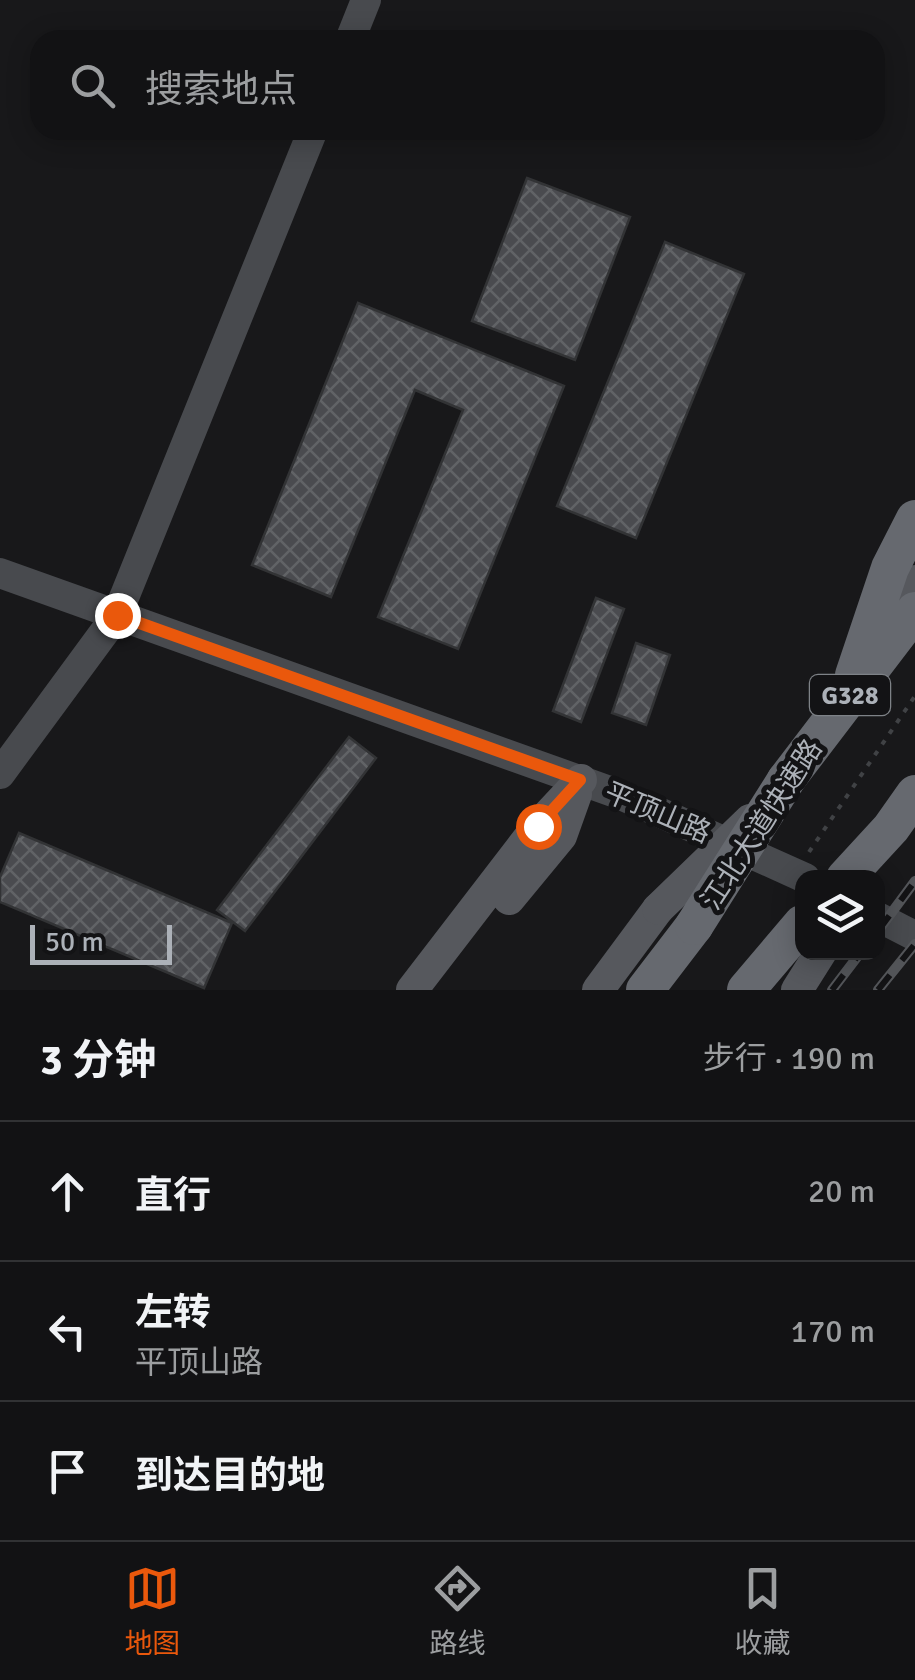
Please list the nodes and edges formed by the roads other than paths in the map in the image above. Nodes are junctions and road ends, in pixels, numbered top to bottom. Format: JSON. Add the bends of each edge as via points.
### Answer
{"nodes":[{"id":1,"x":366,"y":0,"type":"edge"},
{"id":2,"x":354,"y":30,"type":"edge"},
{"id":3,"x":310,"y":140,"type":"edge"},
{"id":4,"x":915,"y":519,"type":"edge"},
{"id":5,"x":0,"y":574,"type":"edge"},
{"id":6,"x":915,"y":581,"type":"edge"},
{"id":7,"x":915,"y":612,"type":"edge"},
{"id":8,"x":117,"y":615,"type":"junction"},
{"id":9,"x":846,"y":700,"type":"junction"},
{"id":10,"x":0,"y":774,"type":"edge"},
{"id":11,"x":580,"y":780,"type":"junction"},
{"id":12,"x":779,"y":790,"type":"junction"},
{"id":13,"x":915,"y":794,"type":"edge"},
{"id":14,"x":891,"y":828,"type":"junction"},
{"id":15,"x":852,"y":870,"type":"edge"},
{"id":16,"x":867,"y":870,"type":"edge"},
{"id":17,"x":795,"y":873,"type":"edge"},
{"id":18,"x":885,"y":921,"type":"edge"},
{"id":19,"x":795,"y":932,"type":"edge"},
{"id":20,"x":915,"y":936,"type":"edge"},
{"id":21,"x":757,"y":976,"type":"edge"},
{"id":22,"x":412,"y":990,"type":"edge"},
{"id":23,"x":440,"y":990,"type":"edge"},
{"id":24,"x":598,"y":990,"type":"edge"},
{"id":25,"x":644,"y":990,"type":"edge"}],
"edges":[{"from":1,"to":2,"type":"street"},
{"from":3,"to":8,"type":"street"},
{"from":4,"to":9,"type":"highway","via":[[890,568]]},
{"from":5,"to":8,"type":"street","name":"平顶山路"},
{"from":6,"to":9,"type":"main road"},
{"from":7,"to":9,"type":"highway","name":"江北大道快速路","number":"G328"},
{"from":8,"to":10,"type":"street"},
{"from":8,"to":11,"type":"street","name":"平顶山路"},
{"from":9,"to":12,"type":"highway","name":"江北大道快速路","number":"G328"},
{"from":11,"to":17,"type":"street","name":"平顶山路"},
{"from":11,"to":22,"type":"main road"},
{"from":11,"to":23,"type":"main road","via":[[561,836]]},
{"from":12,"to":24,"type":"main road","number":"G328","bridge":true,"via":[[658,909]]},
{"from":12,"to":25,"type":"highway","name":"江北大道快速路","number":"G328","bridge":true,"via":[[694,926]]},
{"from":13,"to":14,"type":"highway"},
{"from":14,"to":15,"type":"highway"},
{"from":14,"to":16,"type":"main road"},
{"from":18,"to":20,"type":"street"},
{"from":19,"to":21,"type":"highway"}]}
